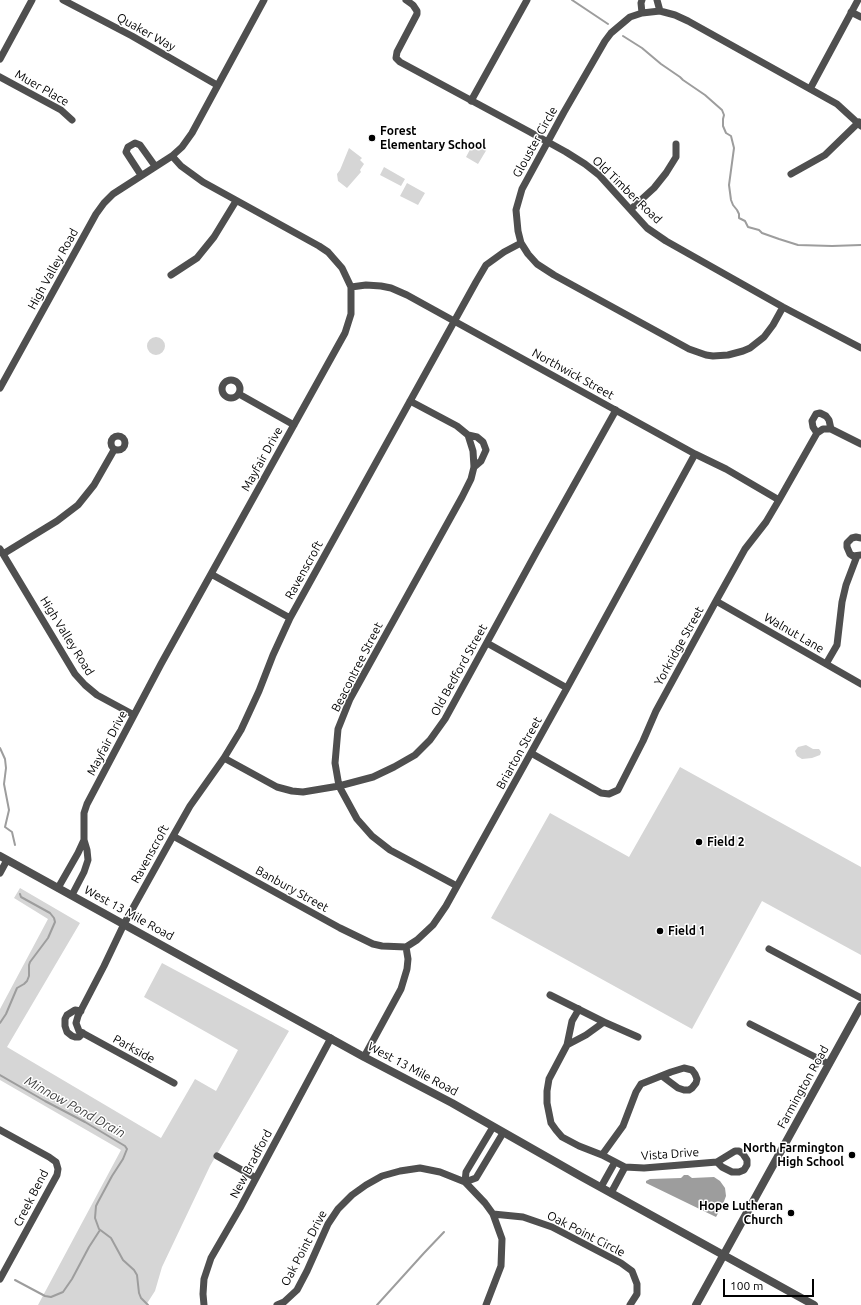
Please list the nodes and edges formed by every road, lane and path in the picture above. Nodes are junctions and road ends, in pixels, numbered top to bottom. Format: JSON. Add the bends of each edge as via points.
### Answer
{"nodes":[{"id":1,"x":32,"y":0,"type":"edge"},
{"id":2,"x":63,"y":0,"type":"edge"},
{"id":3,"x":264,"y":0,"type":"edge"},
{"id":4,"x":406,"y":0,"type":"edge"},
{"id":5,"x":527,"y":0,"type":"edge"},
{"id":6,"x":642,"y":0,"type":"edge"},
{"id":7,"x":657,"y":0,"type":"edge"},
{"id":8,"x":858,"y":0,"type":"edge"},
{"id":9,"x":660,"y":11,"type":"junction"},
{"id":10,"x":851,"y":12,"type":"junction"},
{"id":11,"x":642,"y":13,"type":"junction"},
{"id":12,"x":861,"y":17,"type":"edge"},
{"id":13,"x":0,"y":58,"type":"edge"},
{"id":14,"x":0,"y":76,"type":"edge"},
{"id":15,"x":217,"y":85,"type":"junction"},
{"id":16,"x":810,"y":89,"type":"junction"},
{"id":17,"x":471,"y":101,"type":"junction"},
{"id":18,"x":72,"y":120,"type":"dead end"},
{"id":19,"x":860,"y":124,"type":"edge"},
{"id":20,"x":548,"y":142,"type":"junction"},
{"id":21,"x":676,"y":144,"type":"dead end"},
{"id":22,"x":172,"y":156,"type":"junction"},
{"id":23,"x":155,"y":166,"type":"junction"},
{"id":24,"x":792,"y":174,"type":"dead end"},
{"id":25,"x":141,"y":175,"type":"junction"},
{"id":26,"x":236,"y":201,"type":"junction"},
{"id":27,"x":631,"y":209,"type":"junction"},
{"id":28,"x":521,"y":243,"type":"junction"},
{"id":29,"x":171,"y":275,"type":"dead end"},
{"id":30,"x":351,"y":287,"type":"junction"},
{"id":31,"x":783,"y":307,"type":"junction"},
{"id":32,"x":454,"y":322,"type":"junction"},
{"id":33,"x":861,"y":348,"type":"edge"},
{"id":34,"x":0,"y":388,"type":"edge"},
{"id":35,"x":238,"y":394,"type":"dead end"},
{"id":36,"x":410,"y":401,"type":"junction"},
{"id":37,"x":616,"y":410,"type":"junction"},
{"id":38,"x":294,"y":425,"type":"junction"},
{"id":39,"x":832,"y":428,"type":"junction"},
{"id":40,"x":817,"y":433,"type":"junction"},
{"id":41,"x":468,"y":435,"type":"junction"},
{"id":42,"x":861,"y":444,"type":"edge"},
{"id":43,"x":114,"y":450,"type":"dead end"},
{"id":44,"x":695,"y":454,"type":"junction"},
{"id":45,"x":474,"y":467,"type":"junction"},
{"id":46,"x":779,"y":500,"type":"junction"},
{"id":47,"x":861,"y":538,"type":"edge"},
{"id":48,"x":1,"y":551,"type":"edge"},
{"id":49,"x":859,"y":556,"type":"edge"},
{"id":50,"x":211,"y":574,"type":"junction"},
{"id":51,"x":716,"y":601,"type":"junction"},
{"id":52,"x":290,"y":618,"type":"junction"},
{"id":53,"x":487,"y":643,"type":"junction"},
{"id":54,"x":826,"y":664,"type":"junction"},
{"id":55,"x":861,"y":684,"type":"edge"},
{"id":56,"x":567,"y":688,"type":"junction"},
{"id":57,"x":134,"y":715,"type":"junction"},
{"id":58,"x":532,"y":753,"type":"junction"},
{"id":59,"x":224,"y":758,"type":"junction"},
{"id":60,"x":339,"y":786,"type":"junction"},
{"id":61,"x":173,"y":836,"type":"junction"},
{"id":62,"x":84,"y":840,"type":"junction"},
{"id":63,"x":4,"y":858,"type":"edge"},
{"id":64,"x":0,"y":873,"type":"edge"},
{"id":65,"x":457,"y":886,"type":"junction"},
{"id":66,"x":58,"y":888,"type":"junction"},
{"id":67,"x":72,"y":895,"type":"junction"},
{"id":68,"x":124,"y":924,"type":"junction"},
{"id":69,"x":406,"y":947,"type":"junction"},
{"id":70,"x":769,"y":949,"type":"dead end"},
{"id":71,"x":550,"y":995,"type":"dead end"},
{"id":72,"x":861,"y":998,"type":"edge"},
{"id":73,"x":861,"y":1006,"type":"edge"},
{"id":74,"x":579,"y":1010,"type":"junction"},
{"id":75,"x":81,"y":1011,"type":"junction"},
{"id":76,"x":604,"y":1022,"type":"junction"},
{"id":77,"x":750,"y":1024,"type":"dead end"},
{"id":78,"x":83,"y":1033,"type":"junction"},
{"id":79,"x":638,"y":1037,"type":"dead end"},
{"id":80,"x":331,"y":1038,"type":"junction"},
{"id":81,"x":567,"y":1045,"type":"junction"},
{"id":82,"x":364,"y":1057,"type":"junction"},
{"id":83,"x":829,"y":1064,"type":"junction"},
{"id":84,"x":662,"y":1076,"type":"dead end"},
{"id":85,"x":174,"y":1083,"type":"dead end"},
{"id":86,"x":493,"y":1127,"type":"junction"},
{"id":87,"x":0,"y":1130,"type":"edge"},
{"id":88,"x":503,"y":1133,"type":"junction"},
{"id":89,"x":602,"y":1155,"type":"junction"},
{"id":90,"x":217,"y":1156,"type":"dead end"},
{"id":91,"x":615,"y":1162,"type":"junction"},
{"id":92,"x":717,"y":1162,"type":"dead end"},
{"id":93,"x":625,"y":1167,"type":"junction"},
{"id":94,"x":256,"y":1178,"type":"junction"},
{"id":95,"x":465,"y":1182,"type":"junction"},
{"id":96,"x":601,"y":1187,"type":"junction"},
{"id":97,"x":611,"y":1193,"type":"junction"},
{"id":98,"x":493,"y":1214,"type":"junction"},
{"id":99,"x":723,"y":1255,"type":"junction"},
{"id":100,"x":0,"y":1279,"type":"edge"},
{"id":101,"x":204,"y":1305,"type":"edge"},
{"id":102,"x":277,"y":1305,"type":"edge"},
{"id":103,"x":486,"y":1305,"type":"edge"},
{"id":104,"x":630,"y":1305,"type":"edge"},
{"id":105,"x":696,"y":1305,"type":"edge"},
{"id":106,"x":814,"y":1305,"type":"edge"}],
"edges":[{"from":1,"to":13,"type":"street"},
{"from":2,"to":15,"type":"street","name":"Quaker Way"},
{"from":3,"to":15,"type":"street","name":"High Valley Road"},
{"from":4,"to":17,"type":"street","name":"Old Timber Road","via":[[413,5],[417,14],[396,58]]},
{"from":5,"to":17,"type":"street"},
{"from":6,"to":11,"type":"street"},
{"from":7,"to":9,"type":"street"},
{"from":8,"to":10,"type":"street"},
{"from":9,"to":11,"type":"street","name":"Glouster Circle"},
{"from":9,"to":16,"type":"street","name":"Glouster Circle","via":[[688,21]]},
{"from":10,"to":12,"type":"street"},
{"from":10,"to":16,"type":"street"},
{"from":11,"to":20,"type":"street","name":"Glouster Circle","via":[[630,17],[607,37]]},
{"from":14,"to":18,"type":"street","name":"Muer Place","via":[[61,110]]},
{"from":15,"to":22,"type":"street","name":"High Valley Road","via":[[186,141]]},
{"from":16,"to":19,"type":"street","name":"Glouster Circle","via":[[837,104]]},
{"from":17,"to":20,"type":"street","name":"Old Timber Road"},
{"from":19,"to":24,"type":"street","via":[[825,155]]},
{"from":20,"to":27,"type":"street","name":"Old Timber Road","via":[[594,172]]},
{"from":20,"to":28,"type":"street","name":"Glouster Circle","via":[[522,189],[516,210]]},
{"from":21,"to":27,"type":"street","via":[[676,157],[666,173]]},
{"from":22,"to":23,"type":"street","name":"High Valley Road"},
{"from":22,"to":26,"type":"street","name":"Mayfair Drive","via":[[203,182]]},
{"from":23,"to":25,"type":"street","name":"High Valley Road"},
{"from":23,"to":25,"type":"street","via":[[140,144],[135,143],[128,147],[126,152]]},
{"from":25,"to":34,"type":"street","name":"High Valley Road","via":[[113,194],[96,214]]},
{"from":26,"to":29,"type":"street","via":[[214,237],[197,258]]},
{"from":26,"to":30,"type":"street","name":"Mayfair Drive","via":[[328,252],[342,268]]},
{"from":27,"to":31,"type":"street","name":"Old Timber Road","via":[[647,228],[666,241]]},
{"from":28,"to":31,"type":"street","name":"Glouster Circle","via":[[538,264],[554,275],[689,349],[706,355],[728,355],[750,348],[768,332]]},
{"from":28,"to":32,"type":"street","name":"Ravenscroft","via":[[486,265]]},
{"from":30,"to":32,"type":"street","name":"Northwick Street","via":[[366,285],[391,288]]},
{"from":30,"to":38,"type":"street","name":"Mayfair Drive","via":[[352,310],[347,328]]},
{"from":31,"to":33,"type":"street","name":"Old Timber Road"},
{"from":32,"to":36,"type":"street","name":"Ravenscroft"},
{"from":32,"to":37,"type":"street","name":"Northwick Street"},
{"from":35,"to":38,"type":"street"},
{"from":36,"to":41,"type":"street","name":"Beacontree Street","via":[[457,426]]},
{"from":36,"to":52,"type":"street","name":"Ravenscroft"},
{"from":37,"to":44,"type":"street","name":"Northwick Street"},
{"from":37,"to":53,"type":"street","name":"Old Bedford Street"},
{"from":38,"to":50,"type":"street","name":"Mayfair Drive"},
{"from":39,"to":40,"type":"street"},
{"from":39,"to":40,"type":"street","via":[[826,416],[816,414],[812,421]]},
{"from":39,"to":42,"type":"street"},
{"from":40,"to":46,"type":"street","name":"Yorkridge Street"},
{"from":41,"to":45,"type":"street","name":"Beacontree Street"},
{"from":41,"to":45,"type":"street","name":"Beacontree Street","via":[[477,437],[483,442],[486,450],[481,461]]},
{"from":43,"to":48,"type":"street","via":[[94,485],[78,505],[57,520]]},
{"from":44,"to":46,"type":"street","name":"Northwick Street"},
{"from":44,"to":56,"type":"street","name":"Briarton Street"},
{"from":45,"to":60,"type":"street","name":"Beacontree Street","via":[[462,497],[350,699],[338,729],[336,763]]},
{"from":46,"to":51,"type":"street","name":"Yorkridge Street","via":[[745,549]]},
{"from":47,"to":49,"type":"street","via":[[852,538],[847,543],[848,551],[853,556]]},
{"from":48,"to":57,"type":"street","name":"High Valley Road","via":[[76,674],[97,695]]},
{"from":49,"to":54,"type":"street","via":[[846,585],[837,645]]},
{"from":50,"to":52,"type":"street"},
{"from":50,"to":57,"type":"street","name":"Mayfair Drive"},
{"from":51,"to":54,"type":"street","name":"Walnut Lane"},
{"from":51,"to":58,"type":"street","name":"Yorkridge Street","via":[[656,711],[618,790],[610,794],[601,793]]},
{"from":52,"to":59,"type":"street","name":"Ravenscroft","via":[[241,730]]},
{"from":53,"to":56,"type":"street"},
{"from":53,"to":60,"type":"street","name":"Old Bedford Street","via":[[445,719],[415,755],[372,777]]},
{"from":54,"to":55,"type":"street","name":"Walnut Lane"},
{"from":56,"to":58,"type":"street","name":"Briarton Street"},
{"from":57,"to":62,"type":"street","name":"Mayfair Drive","via":[[87,804]]},
{"from":58,"to":65,"type":"street","name":"Briarton Street"},
{"from":59,"to":60,"type":"street","name":"Old Bedford Street","via":[[284,789],[303,792]]},
{"from":59,"to":61,"type":"street","name":"Ravenscroft","via":[[190,806]]},
{"from":60,"to":65,"type":"street","name":"Beacontree Street","via":[[357,819],[372,836],[390,850]]},
{"from":61,"to":68,"type":"street","name":"Ravenscroft"},
{"from":61,"to":69,"type":"street","name":"Banbury Street","via":[[373,944]]},
{"from":62,"to":66,"type":"street","name":"Mayfair Drive"},
{"from":62,"to":67,"type":"street","name":"Mayfair Drive","via":[[88,860]]},
{"from":63,"to":64,"type":"street"},
{"from":63,"to":66,"type":"street","name":"West 13 Mile Road"},
{"from":65,"to":69,"type":"street","name":"Briarton Street","via":[[433,925]]},
{"from":66,"to":67,"type":"street","name":"West 13 Mile Road"},
{"from":67,"to":68,"type":"street","name":"West 13 Mile Road"},
{"from":68,"to":75,"type":"street"},
{"from":68,"to":80,"type":"street","name":"West 13 Mile Road"},
{"from":69,"to":82,"type":"street","via":[[407,969],[401,989]]},
{"from":70,"to":72,"type":"street"},
{"from":71,"to":74,"type":"street"},
{"from":73,"to":83,"type":"street","name":"Farmington Road"},
{"from":74,"to":76,"type":"street"},
{"from":74,"to":81,"type":"street","name":"Vista Drive","via":[[572,1021]]},
{"from":75,"to":78,"type":"street","via":[[76,1023]]},
{"from":75,"to":78,"type":"street","name":"Parkside","via":[[75,1010],[67,1015],[65,1026],[72,1036],[79,1037]]},
{"from":76,"to":79,"type":"street"},
{"from":76,"to":81,"type":"street"},
{"from":77,"to":83,"type":"street"},
{"from":78,"to":85,"type":"street","name":"Parkside"},
{"from":80,"to":82,"type":"street","name":"West 13 Mile Road"},
{"from":80,"to":94,"type":"street","name":"New Bradford"},
{"from":81,"to":89,"type":"street","name":"Vista Drive","via":[[549,1079],[547,1103],[552,1123],[562,1137]]},
{"from":82,"to":86,"type":"street","name":"West 13 Mile Road"},
{"from":83,"to":99,"type":"street","name":"Farmington Road"},
{"from":84,"to":89,"type":"street","via":[[641,1084],[623,1126]]},
{"from":86,"to":88,"type":"street","name":"West 13 Mile Road"},
{"from":86,"to":95,"type":"street","via":[[466,1172]]},
{"from":87,"to":100,"type":"street","name":"Creek Bend","via":[[49,1157],[56,1162],[58,1169],[57,1176]]},
{"from":88,"to":95,"type":"street","via":[[476,1178]]},
{"from":88,"to":96,"type":"street","name":"West 13 Mile Road"},
{"from":89,"to":91,"type":"street","name":"Vista Drive"},
{"from":90,"to":94,"type":"street"},
{"from":91,"to":93,"type":"street","name":"Vista Drive"},
{"from":91,"to":96,"type":"street"},
{"from":92,"to":93,"type":"street","name":"Vista Drive","via":[[644,1168]]},
{"from":93,"to":97,"type":"street","name":"Vista Drive"},
{"from":94,"to":101,"type":"street","name":"New Bradford","via":[[212,1258],[204,1279]]},
{"from":95,"to":98,"type":"street","name":"Oak Point Drive"},
{"from":95,"to":102,"type":"street","name":"Oak Point Drive","via":[[440,1172],[420,1168],[400,1170],[366,1184],[338,1209],[328,1224],[297,1290]]},
{"from":96,"to":97,"type":"street","name":"West 13 Mile Road"},
{"from":97,"to":99,"type":"street","name":"West 13 Mile Road"},
{"from":98,"to":103,"type":"street","name":"Oak Point Drive","via":[[502,1239],[501,1266]]},
{"from":98,"to":104,"type":"street","name":"Oak Point Circle","via":[[523,1217],[552,1226],[621,1263],[632,1271],[637,1284],[637,1294]]},
{"from":99,"to":105,"type":"street","name":"Farmington Road"},
{"from":99,"to":106,"type":"street","name":"West 13 Mile Road"}]}
